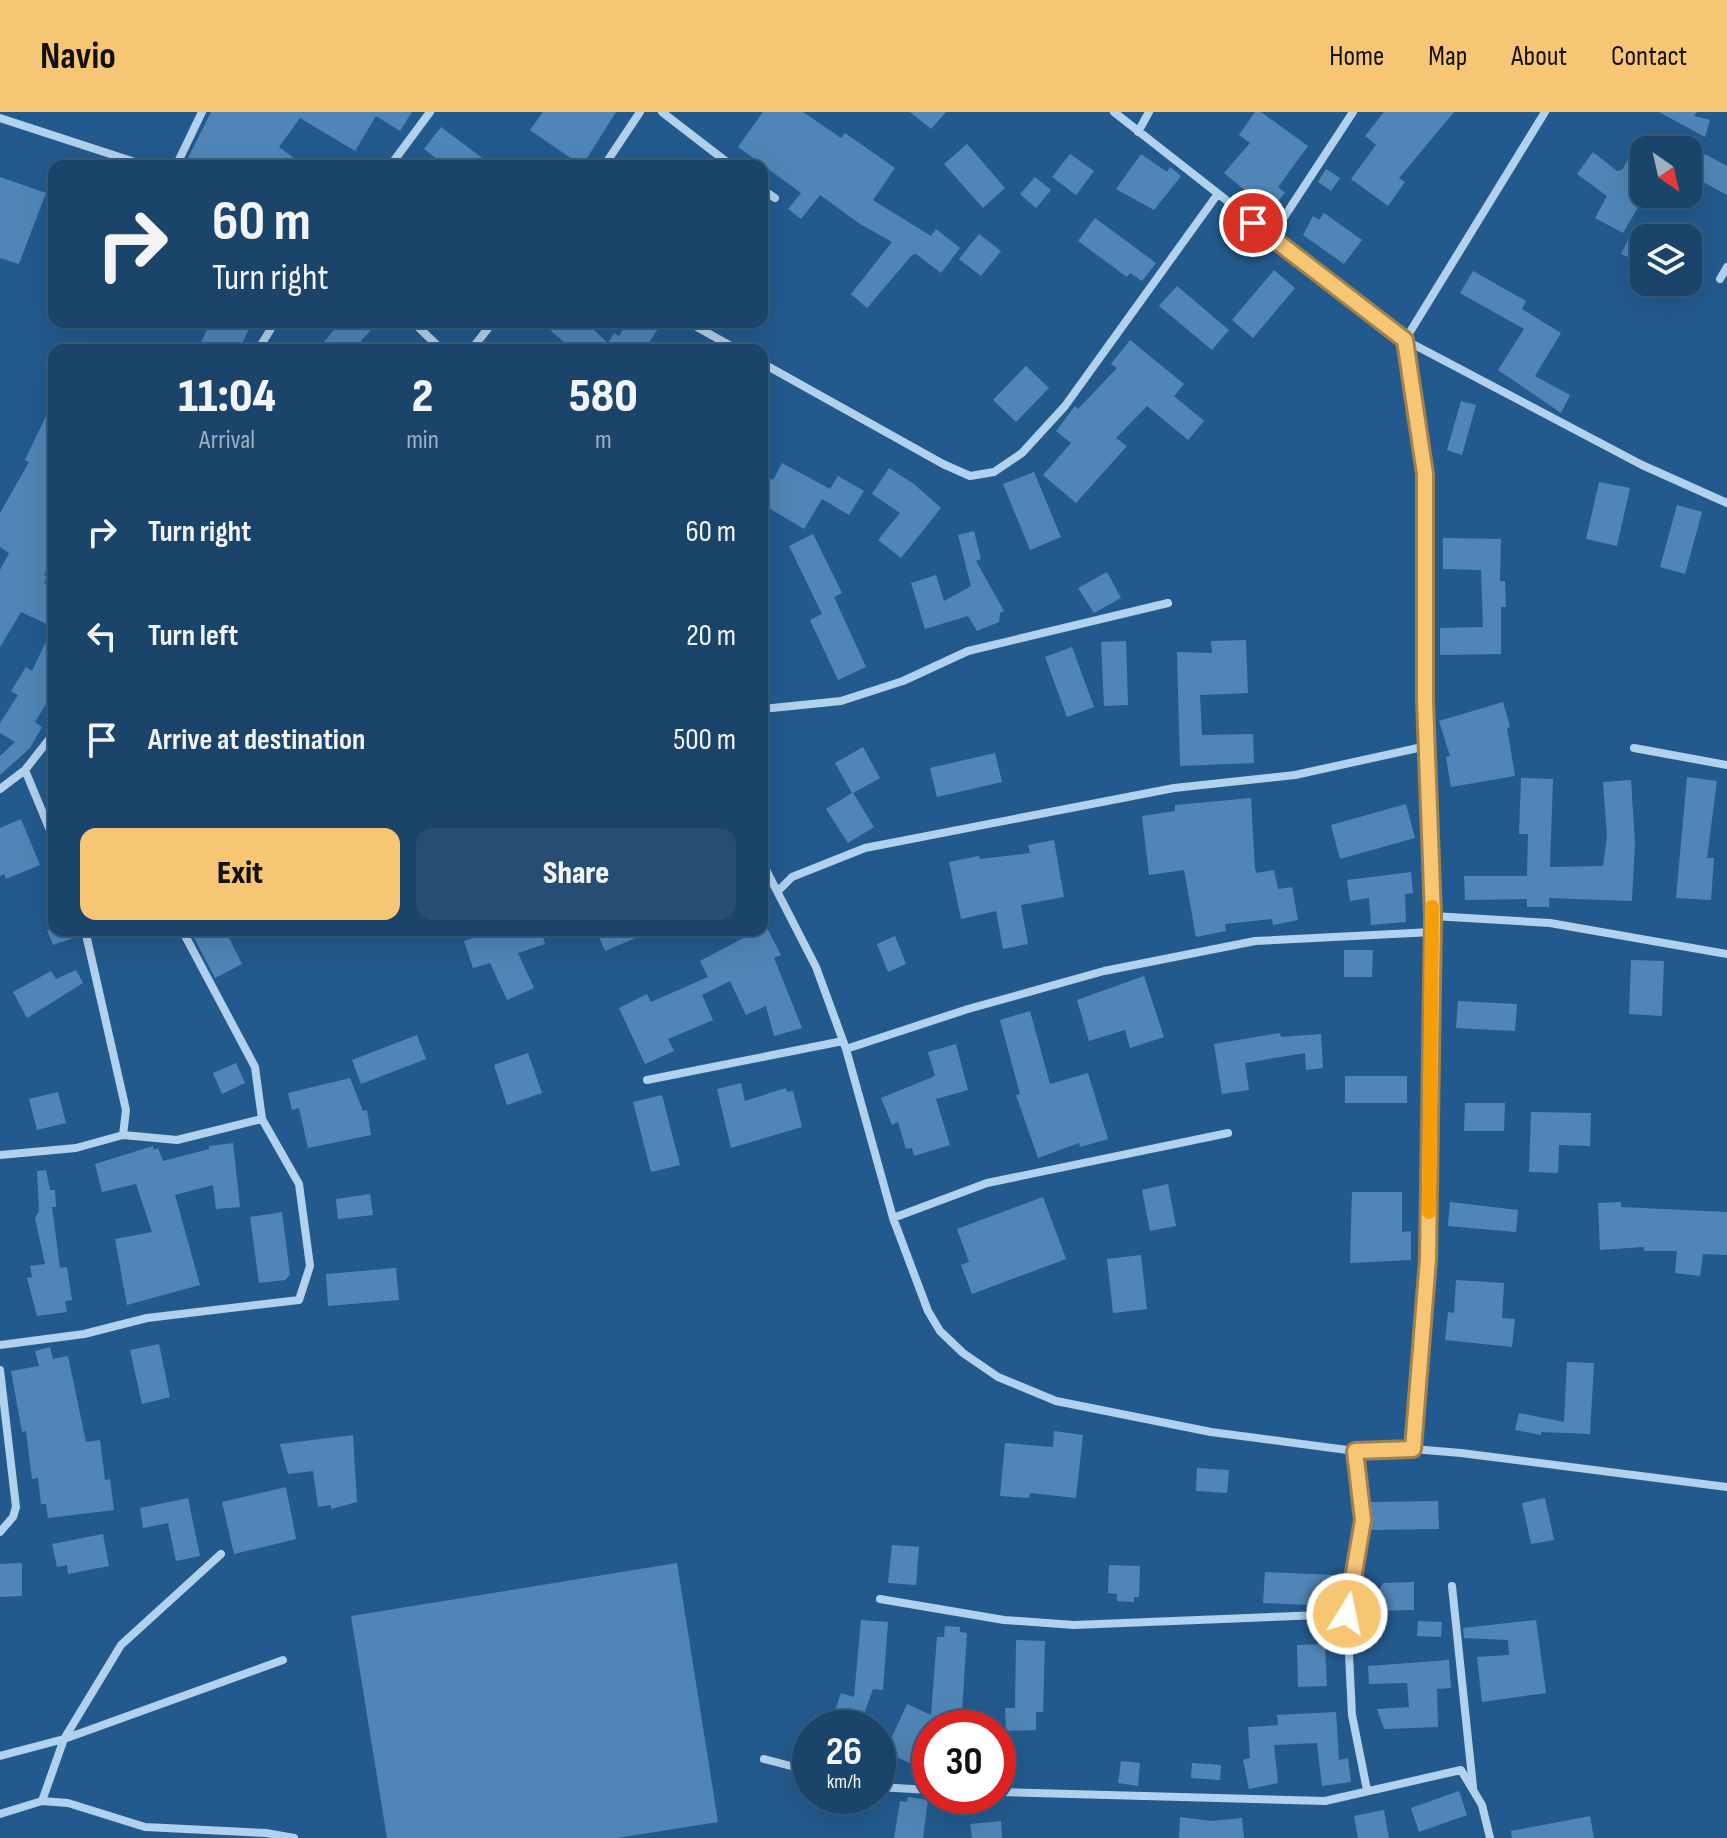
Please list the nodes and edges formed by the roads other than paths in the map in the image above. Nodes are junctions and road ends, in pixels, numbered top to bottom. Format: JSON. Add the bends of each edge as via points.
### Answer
{"nodes":[{"id":1,"x":202,"y":112,"type":"edge"},
{"id":2,"x":430,"y":112,"type":"edge"},
{"id":3,"x":640,"y":112,"type":"edge"},
{"id":4,"x":662,"y":112,"type":"edge"},
{"id":5,"x":1114,"y":112,"type":"edge"},
{"id":6,"x":1149,"y":112,"type":"edge"},
{"id":7,"x":1353,"y":112,"type":"edge"},
{"id":8,"x":1545,"y":112,"type":"edge"},
{"id":9,"x":1,"y":116,"type":"edge"},
{"id":10,"x":1138,"y":132,"type":"junction"},
{"id":11,"x":129,"y":160,"type":"edge"},
{"id":12,"x":179,"y":160,"type":"edge"},
{"id":13,"x":394,"y":160,"type":"edge"},
{"id":14,"x":608,"y":160,"type":"edge"},
{"id":15,"x":724,"y":160,"type":"edge"},
{"id":16,"x":768,"y":193,"type":"edge"},
{"id":17,"x":1217,"y":195,"type":"junction"},
{"id":18,"x":775,"y":198,"type":"dead end"},
{"id":19,"x":1271,"y":237,"type":"junction"},
{"id":20,"x":1727,"y":267,"type":"edge"},
{"id":21,"x":1720,"y":279,"type":"dead end"},
{"id":22,"x":419,"y":328,"type":"edge"},
{"id":23,"x":488,"y":328,"type":"edge"},
{"id":24,"x":699,"y":328,"type":"edge"},
{"id":25,"x":1405,"y":340,"type":"junction"},
{"id":26,"x":436,"y":344,"type":"edge"},
{"id":27,"x":476,"y":344,"type":"edge"},
{"id":28,"x":727,"y":344,"type":"edge"},
{"id":29,"x":768,"y":366,"type":"edge"},
{"id":30,"x":1727,"y":503,"type":"edge"},
{"id":31,"x":1168,"y":603,"type":"dead end"},
{"id":32,"x":768,"y":708,"type":"edge"},
{"id":33,"x":48,"y":741,"type":"edge"},
{"id":34,"x":1427,"y":746,"type":"junction"},
{"id":35,"x":1634,"y":748,"type":"dead end"},
{"id":36,"x":1727,"y":765,"type":"edge"},
{"id":37,"x":25,"y":770,"type":"junction"},
{"id":38,"x":0,"y":789,"type":"edge"},
{"id":39,"x":48,"y":826,"type":"edge"},
{"id":40,"x":768,"y":872,"type":"edge"},
{"id":41,"x":779,"y":890,"type":"junction"},
{"id":42,"x":1433,"y":916,"type":"junction"},
{"id":43,"x":1432,"y":932,"type":"junction"},
{"id":44,"x":86,"y":936,"type":"edge"},
{"id":45,"x":185,"y":936,"type":"edge"},
{"id":46,"x":1727,"y":954,"type":"edge"},
{"id":47,"x":845,"y":1045,"type":"junction"},
{"id":48,"x":647,"y":1080,"type":"dead end"},
{"id":49,"x":262,"y":1119,"type":"junction"},
{"id":50,"x":1228,"y":1133,"type":"dead end"},
{"id":51,"x":123,"y":1135,"type":"junction"},
{"id":52,"x":0,"y":1155,"type":"edge"},
{"id":53,"x":893,"y":1218,"type":"junction"},
{"id":54,"x":0,"y":1345,"type":"edge"},
{"id":55,"x":0,"y":1370,"type":"edge"},
{"id":56,"x":1413,"y":1449,"type":"junction"},
{"id":57,"x":1355,"y":1451,"type":"junction"},
{"id":58,"x":1727,"y":1487,"type":"edge"},
{"id":59,"x":0,"y":1532,"type":"edge"},
{"id":60,"x":221,"y":1554,"type":"dead end"},
{"id":61,"x":1452,"y":1586,"type":"dead end"},
{"id":62,"x":880,"y":1599,"type":"dead end"},
{"id":63,"x":1347,"y":1614,"type":"junction"},
{"id":64,"x":283,"y":1660,"type":"dead end"},
{"id":65,"x":64,"y":1739,"type":"junction"},
{"id":66,"x":0,"y":1756,"type":"edge"},
{"id":67,"x":764,"y":1759,"type":"dead end"},
{"id":68,"x":792,"y":1766,"type":"edge"},
{"id":69,"x":1367,"y":1790,"type":"junction"},
{"id":70,"x":1474,"y":1792,"type":"junction"},
{"id":71,"x":1016,"y":1793,"type":"edge"},
{"id":72,"x":42,"y":1801,"type":"junction"},
{"id":73,"x":0,"y":1814,"type":"edge"},
{"id":74,"x":294,"y":1838,"type":"edge"},
{"id":75,"x":1490,"y":1838,"type":"edge"}],
"edges":[{"from":1,"to":12,"type":"street"},
{"from":2,"to":13,"type":"street"},
{"from":3,"to":14,"type":"street"},
{"from":4,"to":15,"type":"street"},
{"from":5,"to":10,"type":"street"},
{"from":6,"to":10,"type":"street"},
{"from":7,"to":19,"type":"street"},
{"from":8,"to":25,"type":"street"},
{"from":9,"to":11,"type":"street"},
{"from":10,"to":17,"type":"street"},
{"from":16,"to":18,"type":"street"},
{"from":17,"to":19,"type":"street"},
{"from":17,"to":29,"type":"street","via":[[1065,406],[1022,453],[994,472],[970,476],[943,464]]},
{"from":19,"to":25,"type":"street"},
{"from":20,"to":21,"type":"street"},
{"from":22,"to":26,"type":"street"},
{"from":23,"to":27,"type":"street"},
{"from":24,"to":28,"type":"street"},
{"from":25,"to":30,"type":"street","via":[[1642,465]]},
{"from":25,"to":34,"type":"street","via":[[1425,474]]},
{"from":31,"to":32,"type":"street","via":[[968,651],[903,681],[841,701]]},
{"from":33,"to":37,"type":"street"},
{"from":34,"to":41,"type":"street","via":[[1295,775],[1174,788],[865,848],[792,877]]},
{"from":34,"to":42,"type":"street"},
{"from":35,"to":36,"type":"street"},
{"from":37,"to":38,"type":"street"},
{"from":37,"to":39,"type":"street"},
{"from":40,"to":41,"type":"street"},
{"from":41,"to":47,"type":"street"},
{"from":42,"to":43,"type":"street"},
{"from":42,"to":46,"type":"street","via":[[1550,923]]},
{"from":43,"to":47,"type":"street","via":[[1255,941],[1104,971]]},
{"from":43,"to":56,"type":"street","via":[[1428,1259]]},
{"from":44,"to":51,"type":"street","via":[[126,1110]]},
{"from":45,"to":49,"type":"street","via":[[255,1067]]},
{"from":47,"to":48,"type":"street"},
{"from":47,"to":53,"type":"street"},
{"from":49,"to":51,"type":"street","via":[[177,1140]]},
{"from":49,"to":54,"type":"street","via":[[299,1184],[310,1266],[299,1300],[147,1318],[84,1334]]},
{"from":50,"to":53,"type":"street","via":[[987,1183]]},
{"from":51,"to":52,"type":"street","via":[[76,1148]]},
{"from":53,"to":57,"type":"street","via":[[940,1331],[963,1353],[1009,1382],[1056,1401],[1211,1432]]},
{"from":55,"to":59,"type":"street","via":[[16,1507]]},
{"from":56,"to":57,"type":"street"},
{"from":56,"to":58,"type":"street"},
{"from":57,"to":63,"type":"street","via":[[1363,1520]]},
{"from":60,"to":65,"type":"street","via":[[121,1645]]},
{"from":61,"to":70,"type":"street"},
{"from":62,"to":63,"type":"street","via":[[1004,1620],[1074,1625]]},
{"from":63,"to":69,"type":"street","via":[[1352,1715]]},
{"from":64,"to":65,"type":"street"},
{"from":65,"to":66,"type":"street"},
{"from":65,"to":72,"type":"street"},
{"from":67,"to":68,"type":"street"},
{"from":69,"to":70,"type":"street","via":[[1461,1770]]},
{"from":69,"to":71,"type":"street","via":[[1325,1801],[1273,1802]]},
{"from":70,"to":75,"type":"street"},
{"from":72,"to":73,"type":"street"},
{"from":72,"to":74,"type":"street","via":[[68,1803],[165,1830]]}]}
